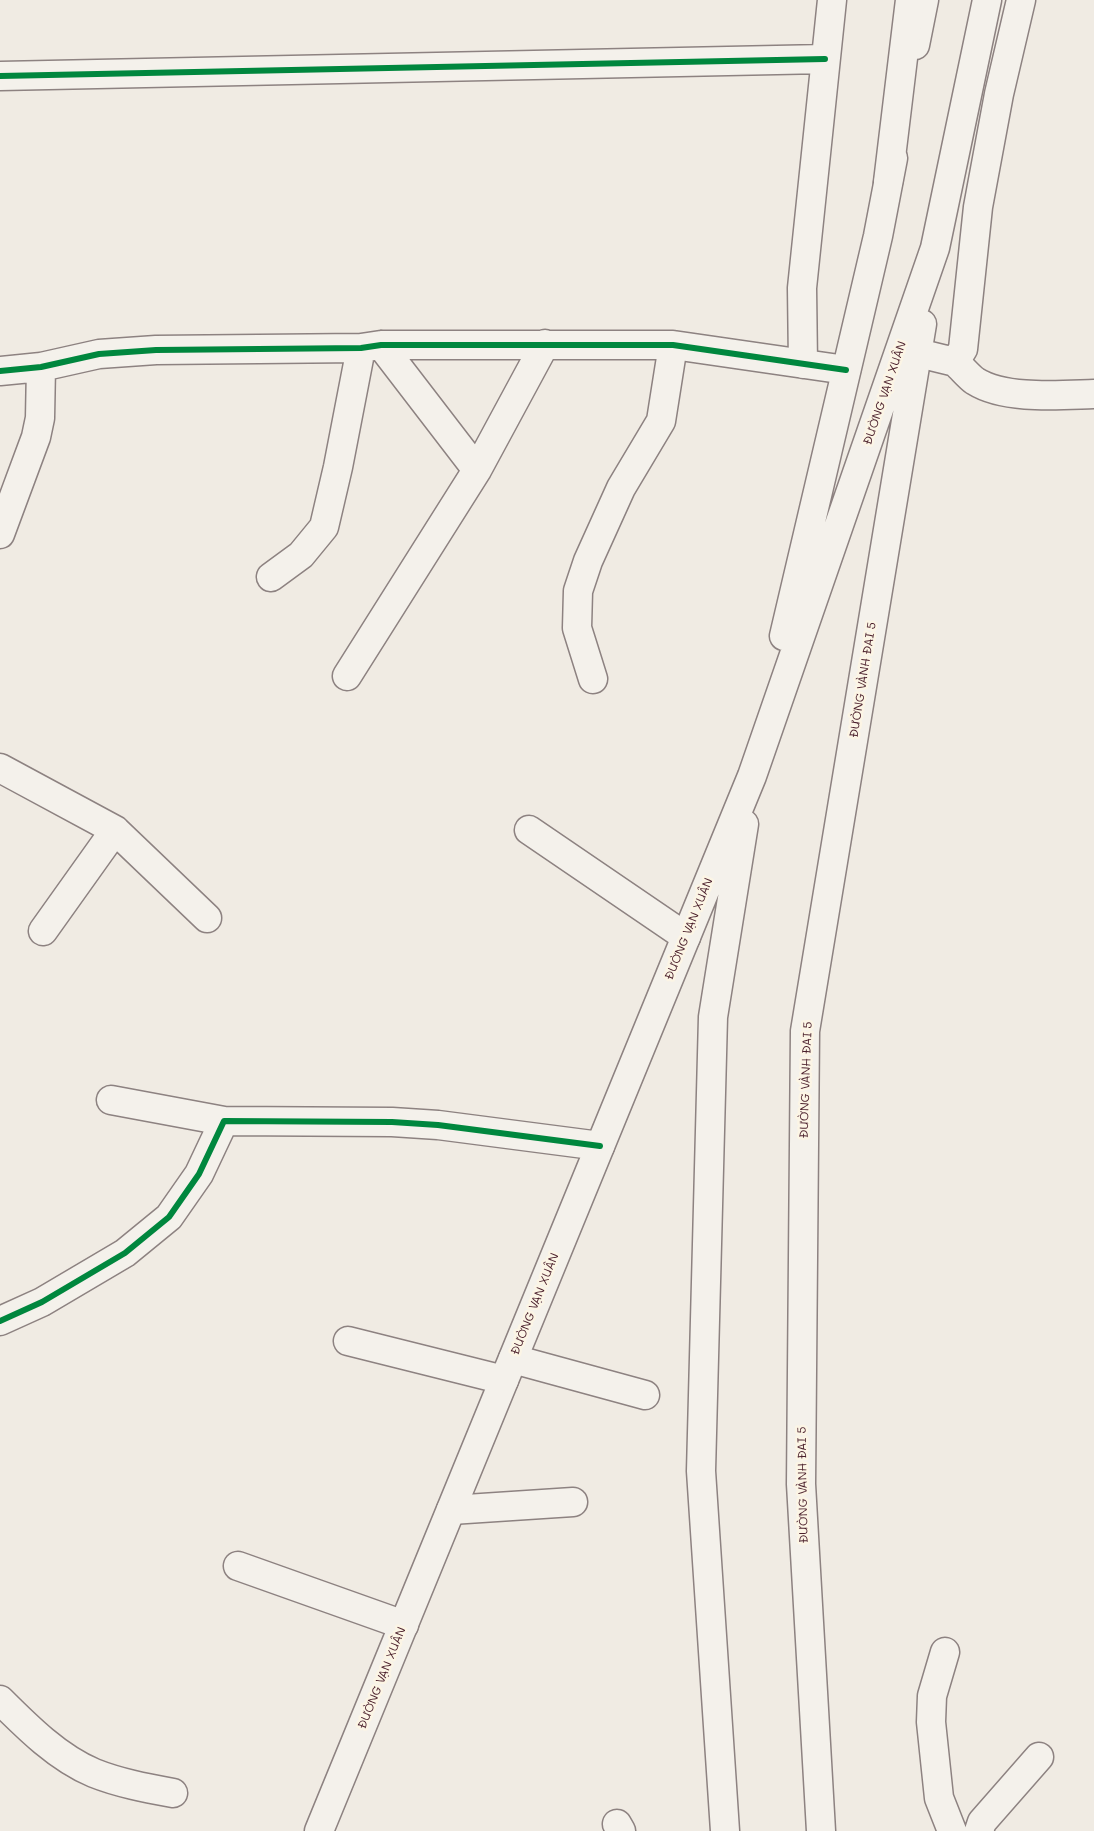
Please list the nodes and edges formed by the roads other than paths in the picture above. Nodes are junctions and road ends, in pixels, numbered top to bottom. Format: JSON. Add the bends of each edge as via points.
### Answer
{"nodes":[{"id":1,"x":832,"y":0,"type":"edge"},
{"id":2,"x":910,"y":0,"type":"edge"},
{"id":3,"x":924,"y":0,"type":"edge"},
{"id":4,"x":987,"y":0,"type":"edge"},
{"id":5,"x":1021,"y":0,"type":"edge"},
{"id":6,"x":825,"y":59,"type":"junction"},
{"id":7,"x":0,"y":76,"type":"edge"},
{"id":8,"x":888,"y":182,"type":"junction"},
{"id":9,"x":935,"y":248,"type":"junction"},
{"id":10,"x":545,"y":344,"type":"junction"},
{"id":11,"x":673,"y":345,"type":"junction"},
{"id":12,"x":371,"y":346,"type":"junction"},
{"id":13,"x":918,"y":353,"type":"junction"},
{"id":14,"x":955,"y":362,"type":"junction"},
{"id":15,"x":803,"y":364,"type":"junction"},
{"id":16,"x":41,"y":367,"type":"junction"},
{"id":17,"x":846,"y":370,"type":"junction"},
{"id":18,"x":0,"y":371,"type":"edge"},
{"id":19,"x":1094,"y":394,"type":"edge"},
{"id":20,"x":477,"y":470,"type":"junction"},
{"id":21,"x":0,"y":534,"type":"edge"},
{"id":22,"x":271,"y":576,"type":"dead end"},
{"id":23,"x":347,"y":676,"type":"dead end"},
{"id":24,"x":593,"y":679,"type":"dead end"},
{"id":25,"x":0,"y":768,"type":"edge"},
{"id":26,"x":752,"y":776,"type":"junction"},
{"id":27,"x":115,"y":830,"type":"junction"},
{"id":28,"x":529,"y":830,"type":"dead end"},
{"id":29,"x":207,"y":918,"type":"dead end"},
{"id":30,"x":43,"y":931,"type":"dead end"},
{"id":31,"x":686,"y":937,"type":"junction"},
{"id":32,"x":111,"y":1100,"type":"dead end"},
{"id":33,"x":224,"y":1121,"type":"junction"},
{"id":34,"x":600,"y":1146,"type":"junction"},
{"id":35,"x":0,"y":1321,"type":"edge"},
{"id":36,"x":348,"y":1341,"type":"dead end"},
{"id":37,"x":508,"y":1370,"type":"junction"},
{"id":38,"x":645,"y":1395,"type":"dead end"},
{"id":39,"x":573,"y":1502,"type":"dead end"},
{"id":40,"x":451,"y":1510,"type":"junction"},
{"id":41,"x":238,"y":1566,"type":"dead end"},
{"id":42,"x":404,"y":1625,"type":"junction"},
{"id":43,"x":945,"y":1652,"type":"dead end"},
{"id":44,"x":0,"y":1700,"type":"edge"},
{"id":45,"x":1039,"y":1757,"type":"dead end"},
{"id":46,"x":173,"y":1793,"type":"dead end"},
{"id":47,"x":319,"y":1831,"type":"edge"},
{"id":48,"x":725,"y":1831,"type":"edge"},
{"id":49,"x":821,"y":1831,"type":"edge"},
{"id":50,"x":952,"y":1831,"type":"edge"},
{"id":51,"x":979,"y":1831,"type":"edge"}],
"edges":[{"from":1,"to":6,"type":"main road"},
{"from":2,"to":8,"type":"main road"},
{"from":3,"to":8,"type":"main road","name":"ĐƯỜNG VẠN XUÂN"},
{"from":4,"to":9,"type":"main road","name":"ĐƯỜNG VẠN XUÂN"},
{"from":5,"to":14,"type":"main road","via":[[978,207],[963,349]]},
{"from":6,"to":7,"type":"main road"},
{"from":6,"to":15,"type":"main road","via":[[802,288]]},
{"from":8,"to":17,"type":"main road","name":"ĐƯỜNG VẠN XUÂN"},
{"from":9,"to":13,"type":"main road","name":"ĐƯỜNG VÀNH ĐAI 5"},
{"from":9,"to":26,"type":"main road","name":"ĐƯỜNG VẠN XUÂN"},
{"from":10,"to":11,"type":"main road"},
{"from":10,"to":12,"type":"main road"},
{"from":10,"to":20,"type":"main road"},
{"from":11,"to":15,"type":"main road"},
{"from":11,"to":24,"type":"main road","via":[[662,421],[621,488],[578,591],[576,628]]},
{"from":12,"to":16,"type":"main road","via":[[156,350],[99,354]]},
{"from":12,"to":20,"type":"main road"},
{"from":12,"to":22,"type":"main road","via":[[324,527],[302,555]]},
{"from":13,"to":14,"type":"main road"},
{"from":13,"to":49,"type":"main road","name":"ĐƯỜNG VÀNH ĐAI 5","via":[[805,1031],[801,1484]]},
{"from":14,"to":19,"type":"main road","via":[[976,381],[1002,391],[1041,395]]},
{"from":15,"to":17,"type":"main road"},
{"from":16,"to":18,"type":"main road"},
{"from":16,"to":21,"type":"main road","via":[[40,418],[36,437]]},
{"from":17,"to":26,"type":"main road","name":"ĐƯỜNG VẠN XUÂN"},
{"from":20,"to":23,"type":"main road"},
{"from":25,"to":27,"type":"main road"},
{"from":26,"to":31,"type":"main road","name":"ĐƯỜNG VẠN XUÂN"},
{"from":26,"to":48,"type":"main road","via":[[713,1017],[702,1431],[701,1471]]},
{"from":27,"to":29,"type":"main road"},
{"from":27,"to":30,"type":"main road"},
{"from":28,"to":31,"type":"main road"},
{"from":31,"to":34,"type":"main road","name":"ĐƯỜNG VẠN XUÂN"},
{"from":32,"to":33,"type":"main road"},
{"from":33,"to":34,"type":"main road","via":[[438,1125]]},
{"from":33,"to":35,"type":"main road","via":[[199,1174],[169,1217],[124,1253],[42,1302]]},
{"from":34,"to":37,"type":"main road","name":"ĐƯỜNG VẠN XUÂN"},
{"from":36,"to":37,"type":"main road"},
{"from":37,"to":38,"type":"main road"},
{"from":37,"to":40,"type":"main road","name":"ĐƯỜNG VẠN XUÂN"},
{"from":39,"to":40,"type":"main road"},
{"from":40,"to":42,"type":"main road","name":"ĐƯỜNG VẠN XUÂN"},
{"from":41,"to":42,"type":"main road"},
{"from":42,"to":47,"type":"main road","name":"ĐƯỜNG VẠN XUÂN"},
{"from":43,"to":50,"type":"main road","via":[[932,1696],[931,1722],[939,1798]]},
{"from":44,"to":46,"type":"main road","via":[[28,1728],[93,1773]]},
{"from":45,"to":51,"type":"main road","via":[[982,1822]]}]}
